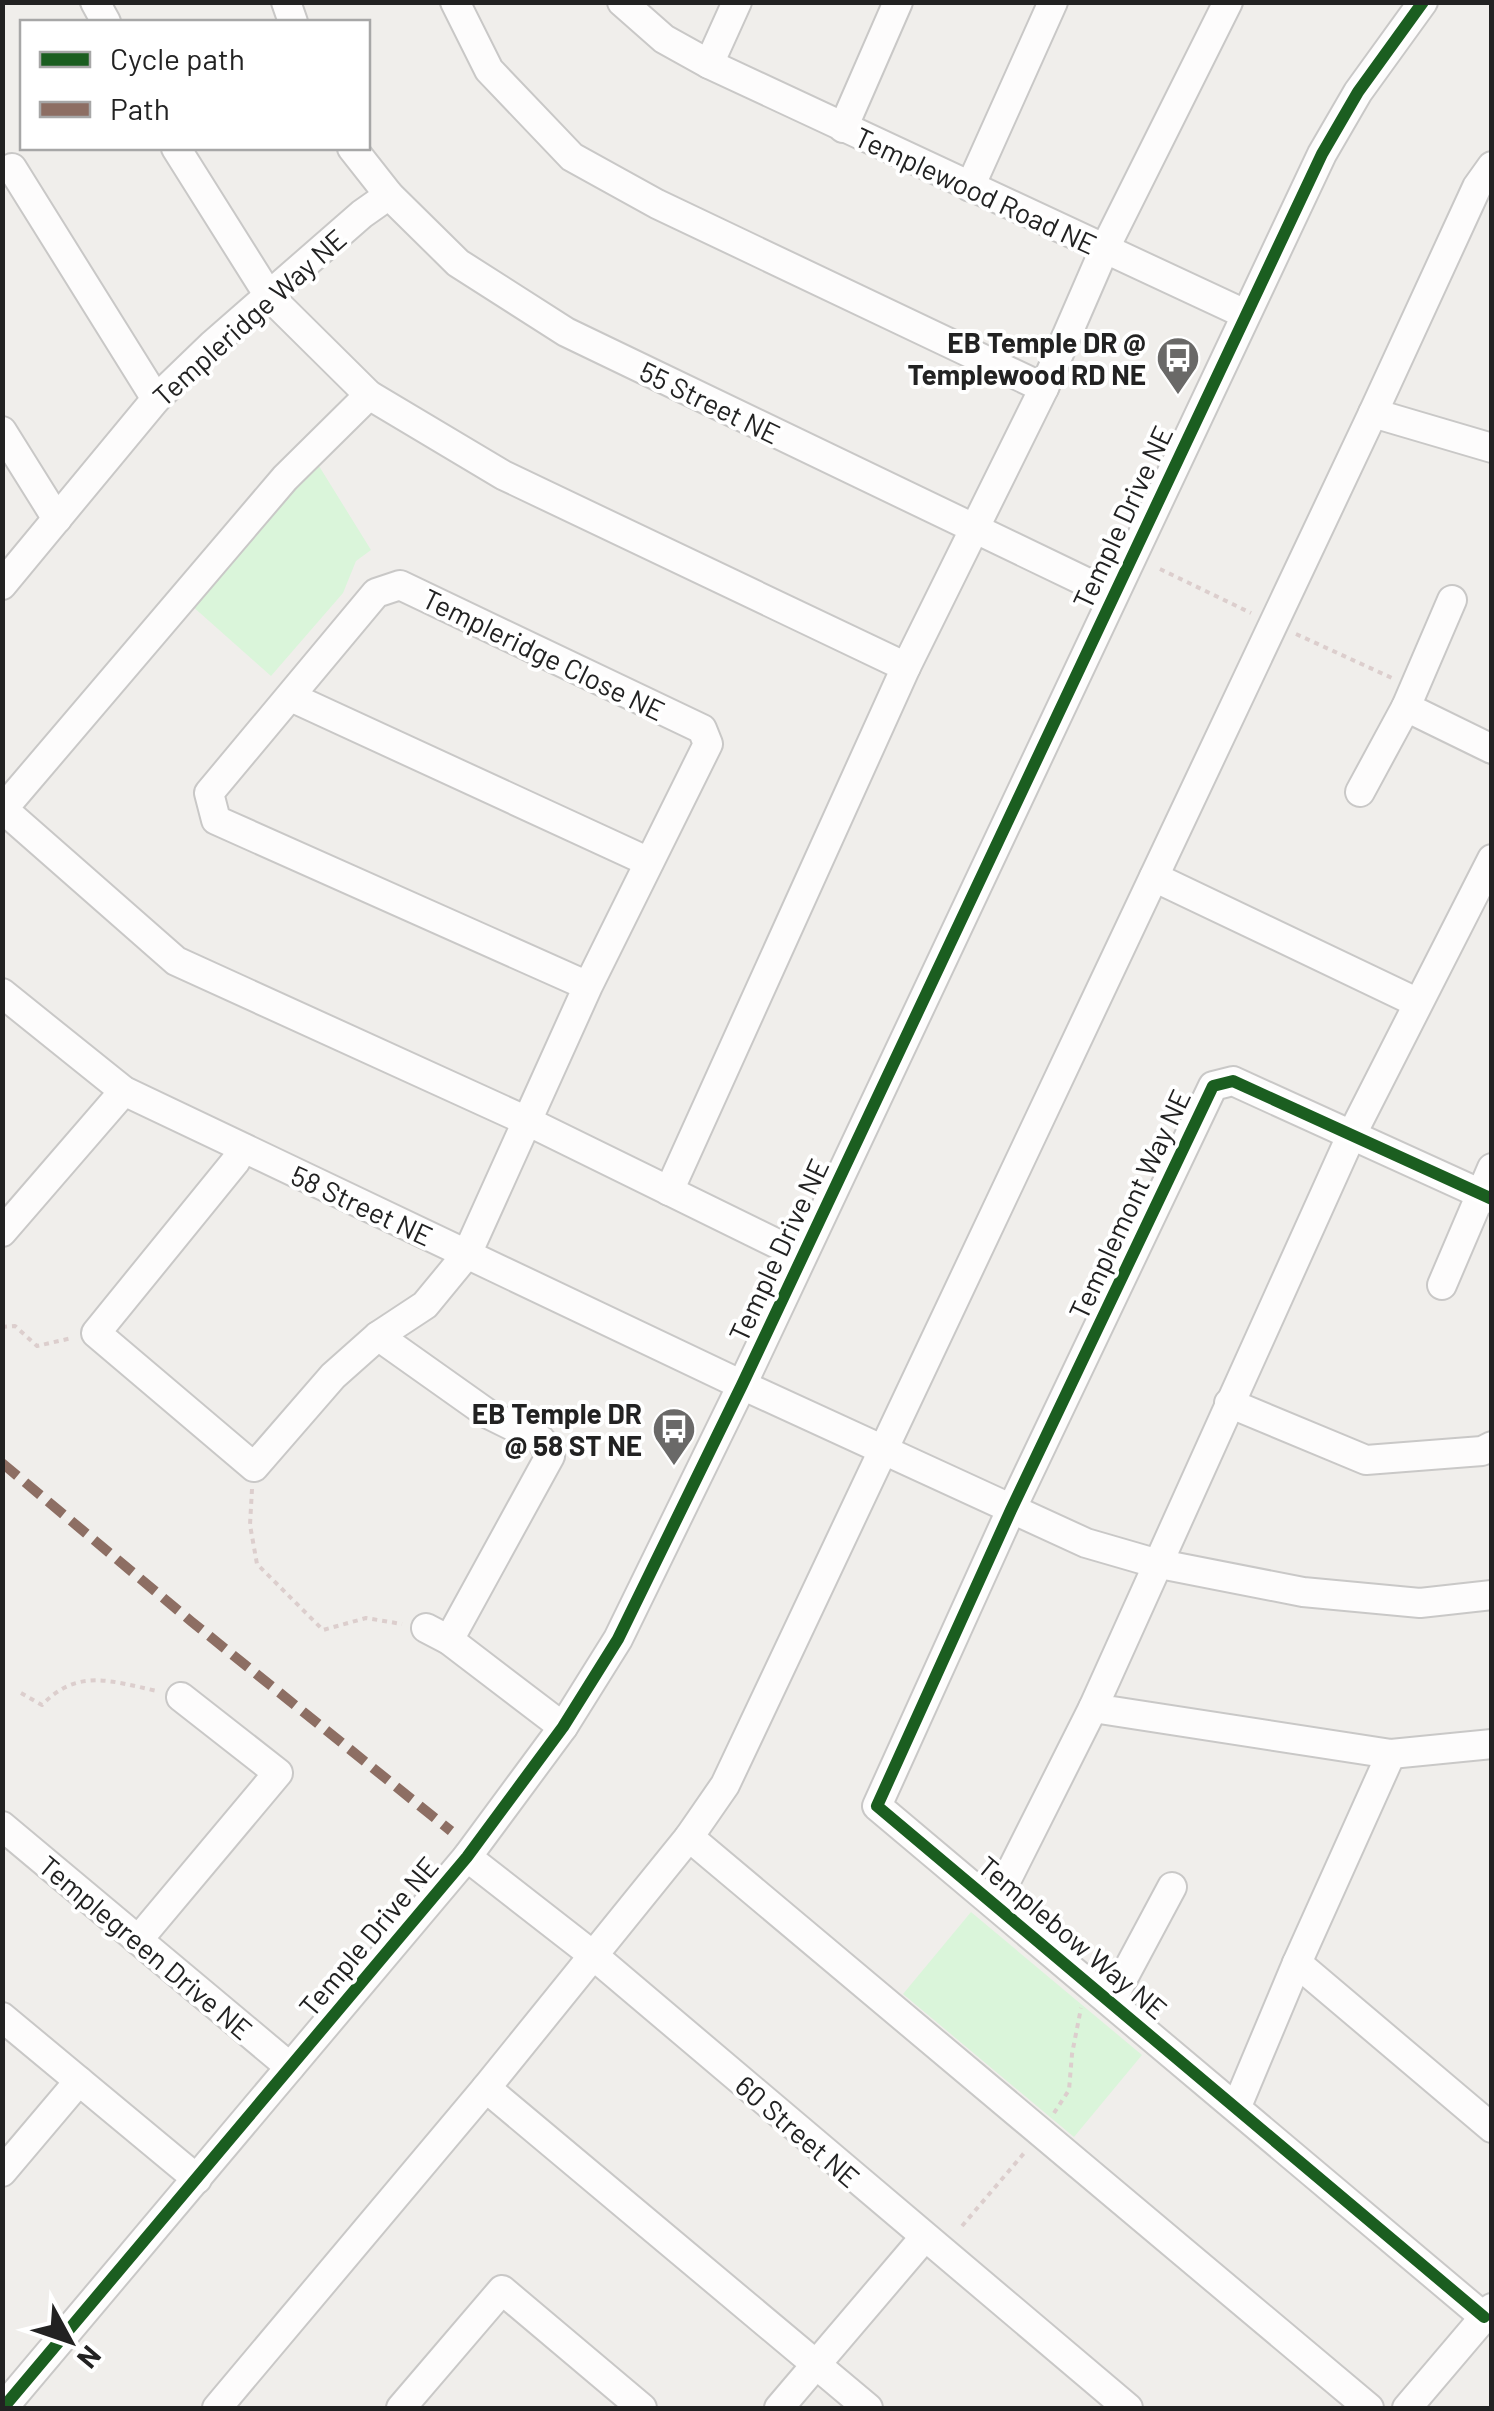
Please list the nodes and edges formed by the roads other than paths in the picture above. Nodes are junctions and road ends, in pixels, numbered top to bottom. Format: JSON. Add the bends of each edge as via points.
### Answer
{"nodes":[{"id":1,"x":622,"y":2,"type":"edge"},
{"id":2,"x":737,"y":2,"type":"edge"},
{"id":3,"x":898,"y":2,"type":"edge"},
{"id":4,"x":1053,"y":2,"type":"edge"},
{"id":5,"x":1228,"y":2,"type":"edge"},
{"id":6,"x":1424,"y":2,"type":"edge"},
{"id":7,"x":466,"y":6,"type":"edge"},
{"id":8,"x":709,"y":64,"type":"junction"},
{"id":9,"x":843,"y":128,"type":"junction"},
{"id":10,"x":177,"y":150,"type":"edge"},
{"id":11,"x":354,"y":150,"type":"edge"},
{"id":12,"x":1492,"y":166,"type":"edge"},
{"id":13,"x":12,"y":168,"type":"dead end"},
{"id":14,"x":970,"y":187,"type":"junction"},
{"id":15,"x":388,"y":194,"type":"junction"},
{"id":16,"x":1104,"y":250,"type":"junction"},
{"id":17,"x":269,"y":296,"type":"junction"},
{"id":18,"x":1245,"y":314,"type":"junction"},
{"id":19,"x":1044,"y":388,"type":"junction"},
{"id":20,"x":370,"y":395,"type":"junction"},
{"id":21,"x":156,"y":399,"type":"junction"},
{"id":22,"x":1374,"y":413,"type":"junction"},
{"id":23,"x":2,"y":431,"type":"edge"},
{"id":24,"x":1492,"y":448,"type":"edge"},
{"id":25,"x":57,"y":519,"type":"junction"},
{"id":26,"x":976,"y":530,"type":"junction"},
{"id":27,"x":2,"y":585,"type":"edge"},
{"id":28,"x":1113,"y":595,"type":"junction"},
{"id":29,"x":1452,"y":600,"type":"dead end"},
{"id":30,"x":906,"y":668,"type":"junction"},
{"id":31,"x":291,"y":698,"type":"junction"},
{"id":32,"x":1406,"y":706,"type":"junction"},
{"id":33,"x":1492,"y":749,"type":"edge"},
{"id":34,"x":1360,"y":792,"type":"dead end"},
{"id":35,"x":3,"y":808,"type":"edge"},
{"id":36,"x":1492,"y":860,"type":"edge"},
{"id":37,"x":650,"y":862,"type":"junction"},
{"id":38,"x":1154,"y":877,"type":"junction"},
{"id":39,"x":588,"y":986,"type":"junction"},
{"id":40,"x":2,"y":993,"type":"edge"},
{"id":41,"x":1416,"y":1002,"type":"junction"},
{"id":42,"x":124,"y":1091,"type":"junction"},
{"id":43,"x":526,"y":1121,"type":"junction"},
{"id":44,"x":1351,"y":1136,"type":"junction"},
{"id":45,"x":242,"y":1148,"type":"junction"},
{"id":46,"x":1487,"y":1186,"type":"edge"},
{"id":47,"x":669,"y":1192,"type":"junction"},
{"id":48,"x":12,"y":1202,"type":"edge"},
{"id":49,"x":2,"y":1232,"type":"edge"},
{"id":50,"x":467,"y":1254,"type":"junction"},
{"id":51,"x":802,"y":1256,"type":"junction"},
{"id":52,"x":1442,"y":1285,"type":"dead end"},
{"id":53,"x":378,"y":1336,"type":"junction"},
{"id":54,"x":742,"y":1385,"type":"junction"},
{"id":55,"x":1228,"y":1403,"type":"junction"},
{"id":56,"x":1492,"y":1446,"type":"edge"},
{"id":57,"x":882,"y":1449,"type":"junction"},
{"id":58,"x":1010,"y":1510,"type":"junction"},
{"id":59,"x":1156,"y":1564,"type":"junction"},
{"id":60,"x":1492,"y":1594,"type":"edge"},
{"id":61,"x":181,"y":1697,"type":"road end"},
{"id":62,"x":1092,"y":1708,"type":"junction"},
{"id":63,"x":562,"y":1727,"type":"junction"},
{"id":64,"x":1492,"y":1744,"type":"edge"},
{"id":65,"x":1391,"y":1754,"type":"junction"},
{"id":66,"x":2,"y":1826,"type":"edge"},
{"id":67,"x":690,"y":1837,"type":"junction"},
{"id":68,"x":467,"y":1856,"type":"junction"},
{"id":69,"x":1172,"y":1887,"type":"dead end"},
{"id":70,"x":995,"y":1903,"type":"junction"},
{"id":71,"x":138,"y":1940,"type":"junction"},
{"id":72,"x":594,"y":1956,"type":"junction"},
{"id":73,"x":1297,"y":1962,"type":"junction"},
{"id":74,"x":1111,"y":2001,"type":"junction"},
{"id":75,"x":2,"y":2018,"type":"edge"},
{"id":76,"x":290,"y":2068,"type":"junction"},
{"id":77,"x":79,"y":2082,"type":"junction"},
{"id":78,"x":486,"y":2088,"type":"junction"},
{"id":79,"x":1237,"y":2106,"type":"junction"},
{"id":80,"x":1492,"y":2128,"type":"edge"},
{"id":81,"x":2,"y":2172,"type":"edge"},
{"id":82,"x":196,"y":2178,"type":"junction"},
{"id":83,"x":924,"y":2238,"type":"junction"},
{"id":84,"x":1488,"y":2313,"type":"edge"},
{"id":85,"x":816,"y":2365,"type":"junction"},
{"id":86,"x":406,"y":2407,"type":"edge"},
{"id":87,"x":3,"y":2408,"type":"edge"},
{"id":88,"x":217,"y":2408,"type":"edge"},
{"id":89,"x":642,"y":2408,"type":"edge"},
{"id":90,"x":779,"y":2408,"type":"edge"},
{"id":91,"x":868,"y":2408,"type":"edge"},
{"id":92,"x":1128,"y":2408,"type":"edge"},
{"id":93,"x":1369,"y":2408,"type":"edge"},
{"id":94,"x":1407,"y":2408,"type":"edge"}],
"edges":[{"from":1,"to":8,"type":"street","name":"Templewood Road NE","via":[[664,39]]},
{"from":2,"to":8,"type":"street"},
{"from":3,"to":9,"type":"street"},
{"from":4,"to":14,"type":"street"},
{"from":5,"to":16,"type":"street"},
{"from":6,"to":18,"type":"street","name":"Temple Drive NE","via":[[1340,123]]},
{"from":7,"to":19,"type":"street","via":[[489,70],[572,158]]},
{"from":8,"to":9,"type":"street","name":"Templewood Road NE"},
{"from":9,"to":14,"type":"street","name":"Templewood Road NE"},
{"from":10,"to":17,"type":"street"},
{"from":11,"to":15,"type":"street","name":"55 Street NE"},
{"from":12,"to":22,"type":"street"},
{"from":13,"to":21,"type":"street"},
{"from":14,"to":16,"type":"street","name":"Templewood Road NE"},
{"from":15,"to":17,"type":"street","name":"Templeridge Way NE"},
{"from":15,"to":26,"type":"street","name":"55 Street NE","via":[[458,263],[566,332]]},
{"from":16,"to":18,"type":"street","name":"Templewood Road NE"},
{"from":16,"to":19,"type":"street"},
{"from":17,"to":20,"type":"street"},
{"from":17,"to":21,"type":"street","name":"Templeridge Way NE"},
{"from":18,"to":28,"type":"street","name":"Temple Drive NE"},
{"from":19,"to":26,"type":"street"},
{"from":20,"to":30,"type":"street","via":[[503,475]]},
{"from":20,"to":35,"type":"street","via":[[285,478]]},
{"from":21,"to":25,"type":"street","name":"Templeridge Way NE"},
{"from":22,"to":24,"type":"street"},
{"from":22,"to":38,"type":"street"},
{"from":23,"to":25,"type":"street"},
{"from":25,"to":27,"type":"street","name":"Templeridge Way NE"},
{"from":26,"to":28,"type":"street","name":"55 Street NE"},
{"from":26,"to":30,"type":"street"},
{"from":28,"to":51,"type":"street","name":"Temple Drive NE"},
{"from":29,"to":32,"type":"street"},
{"from":30,"to":47,"type":"street"},
{"from":31,"to":37,"type":"street"},
{"from":31,"to":37,"type":"street","name":"Templeridge Close NE","via":[[376,593],[400,585],[702,730],[708,744]]},
{"from":31,"to":39,"type":"street","name":"Templeridge Close NE","via":[[209,793],[216,820]]},
{"from":32,"to":33,"type":"street"},
{"from":32,"to":34,"type":"street"},
{"from":35,"to":43,"type":"street","via":[[176,961]]},
{"from":36,"to":41,"type":"street"},
{"from":37,"to":39,"type":"street","name":"Templeridge Close NE"},
{"from":38,"to":41,"type":"street"},
{"from":38,"to":57,"type":"street"},
{"from":39,"to":43,"type":"street","name":"Templeridge Close NE"},
{"from":40,"to":42,"type":"street","name":"58 Street NE"},
{"from":41,"to":44,"type":"street"},
{"from":42,"to":45,"type":"street","name":"58 Street NE"},
{"from":42,"to":48,"type":"street"},
{"from":43,"to":47,"type":"street"},
{"from":43,"to":50,"type":"street","name":"Templeridge Close NE"},
{"from":44,"to":46,"type":"street","name":"Templemont Way NE"},
{"from":44,"to":55,"type":"street"},
{"from":44,"to":58,"type":"street","name":"Templemont Way NE","via":[[1233,1080],[1213,1086]]},
{"from":45,"to":50,"type":"street","name":"58 Street NE"},
{"from":45,"to":53,"type":"street","name":"Templeridge Close NE","via":[[96,1333],[254,1466],[332,1376]]},
{"from":46,"to":52,"type":"street"},
{"from":47,"to":51,"type":"street"},
{"from":48,"to":49,"type":"street"},
{"from":50,"to":53,"type":"street","name":"Templeridge Close NE","via":[[425,1305]]},
{"from":50,"to":54,"type":"street","name":"58 Street NE"},
{"from":51,"to":54,"type":"street","name":"Temple Drive NE"},
{"from":53,"to":63,"type":"street","via":[[488,1414],[541,1440],[550,1456],[438,1634]]},
{"from":54,"to":57,"type":"street","name":"58 Street NE"},
{"from":54,"to":63,"type":"street","name":"Temple Drive NE","via":[[618,1639]]},
{"from":55,"to":56,"type":"street","via":[[1366,1460]]},
{"from":55,"to":59,"type":"street"},
{"from":57,"to":58,"type":"street","name":"58 Street NE"},
{"from":57,"to":67,"type":"street","via":[[724,1785]]},
{"from":58,"to":59,"type":"street","name":"58 Street NE"},
{"from":58,"to":70,"type":"street","name":"Templebow Way NE","via":[[877,1806]]},
{"from":59,"to":60,"type":"street","name":"58 Street NE","via":[[1303,1592],[1420,1603]]},
{"from":59,"to":62,"type":"street"},
{"from":61,"to":71,"type":"street","via":[[278,1773]]},
{"from":62,"to":65,"type":"street"},
{"from":62,"to":70,"type":"street"},
{"from":63,"to":68,"type":"street","name":"Temple Drive NE"},
{"from":64,"to":65,"type":"street"},
{"from":65,"to":73,"type":"street"},
{"from":66,"to":71,"type":"street","name":"Templegreen Drive NE"},
{"from":67,"to":72,"type":"street"},
{"from":67,"to":93,"type":"street"},
{"from":68,"to":72,"type":"street","name":"60 Street NE"},
{"from":68,"to":76,"type":"street","name":"Temple Drive NE"},
{"from":69,"to":74,"type":"street"},
{"from":70,"to":74,"type":"street","name":"Templebow Way NE"},
{"from":71,"to":76,"type":"street","name":"Templegreen Drive NE"},
{"from":72,"to":78,"type":"street"},
{"from":72,"to":83,"type":"street","name":"60 Street NE"},
{"from":73,"to":79,"type":"street"},
{"from":73,"to":80,"type":"street"},
{"from":74,"to":79,"type":"street","name":"Templebow Way NE"},
{"from":75,"to":77,"type":"street"},
{"from":76,"to":82,"type":"street","name":"Temple Drive NE"},
{"from":77,"to":81,"type":"street"},
{"from":77,"to":82,"type":"street"},
{"from":78,"to":85,"type":"street"},
{"from":78,"to":88,"type":"street"},
{"from":79,"to":84,"type":"street","name":"Templebow Way NE"},
{"from":82,"to":87,"type":"street","name":"Temple Drive NE"},
{"from":83,"to":85,"type":"street"},
{"from":83,"to":92,"type":"street","name":"60 Street NE"},
{"from":84,"to":94,"type":"street"},
{"from":85,"to":90,"type":"street"},
{"from":85,"to":91,"type":"street"},
{"from":86,"to":89,"type":"street","via":[[502,2290]]}]}
